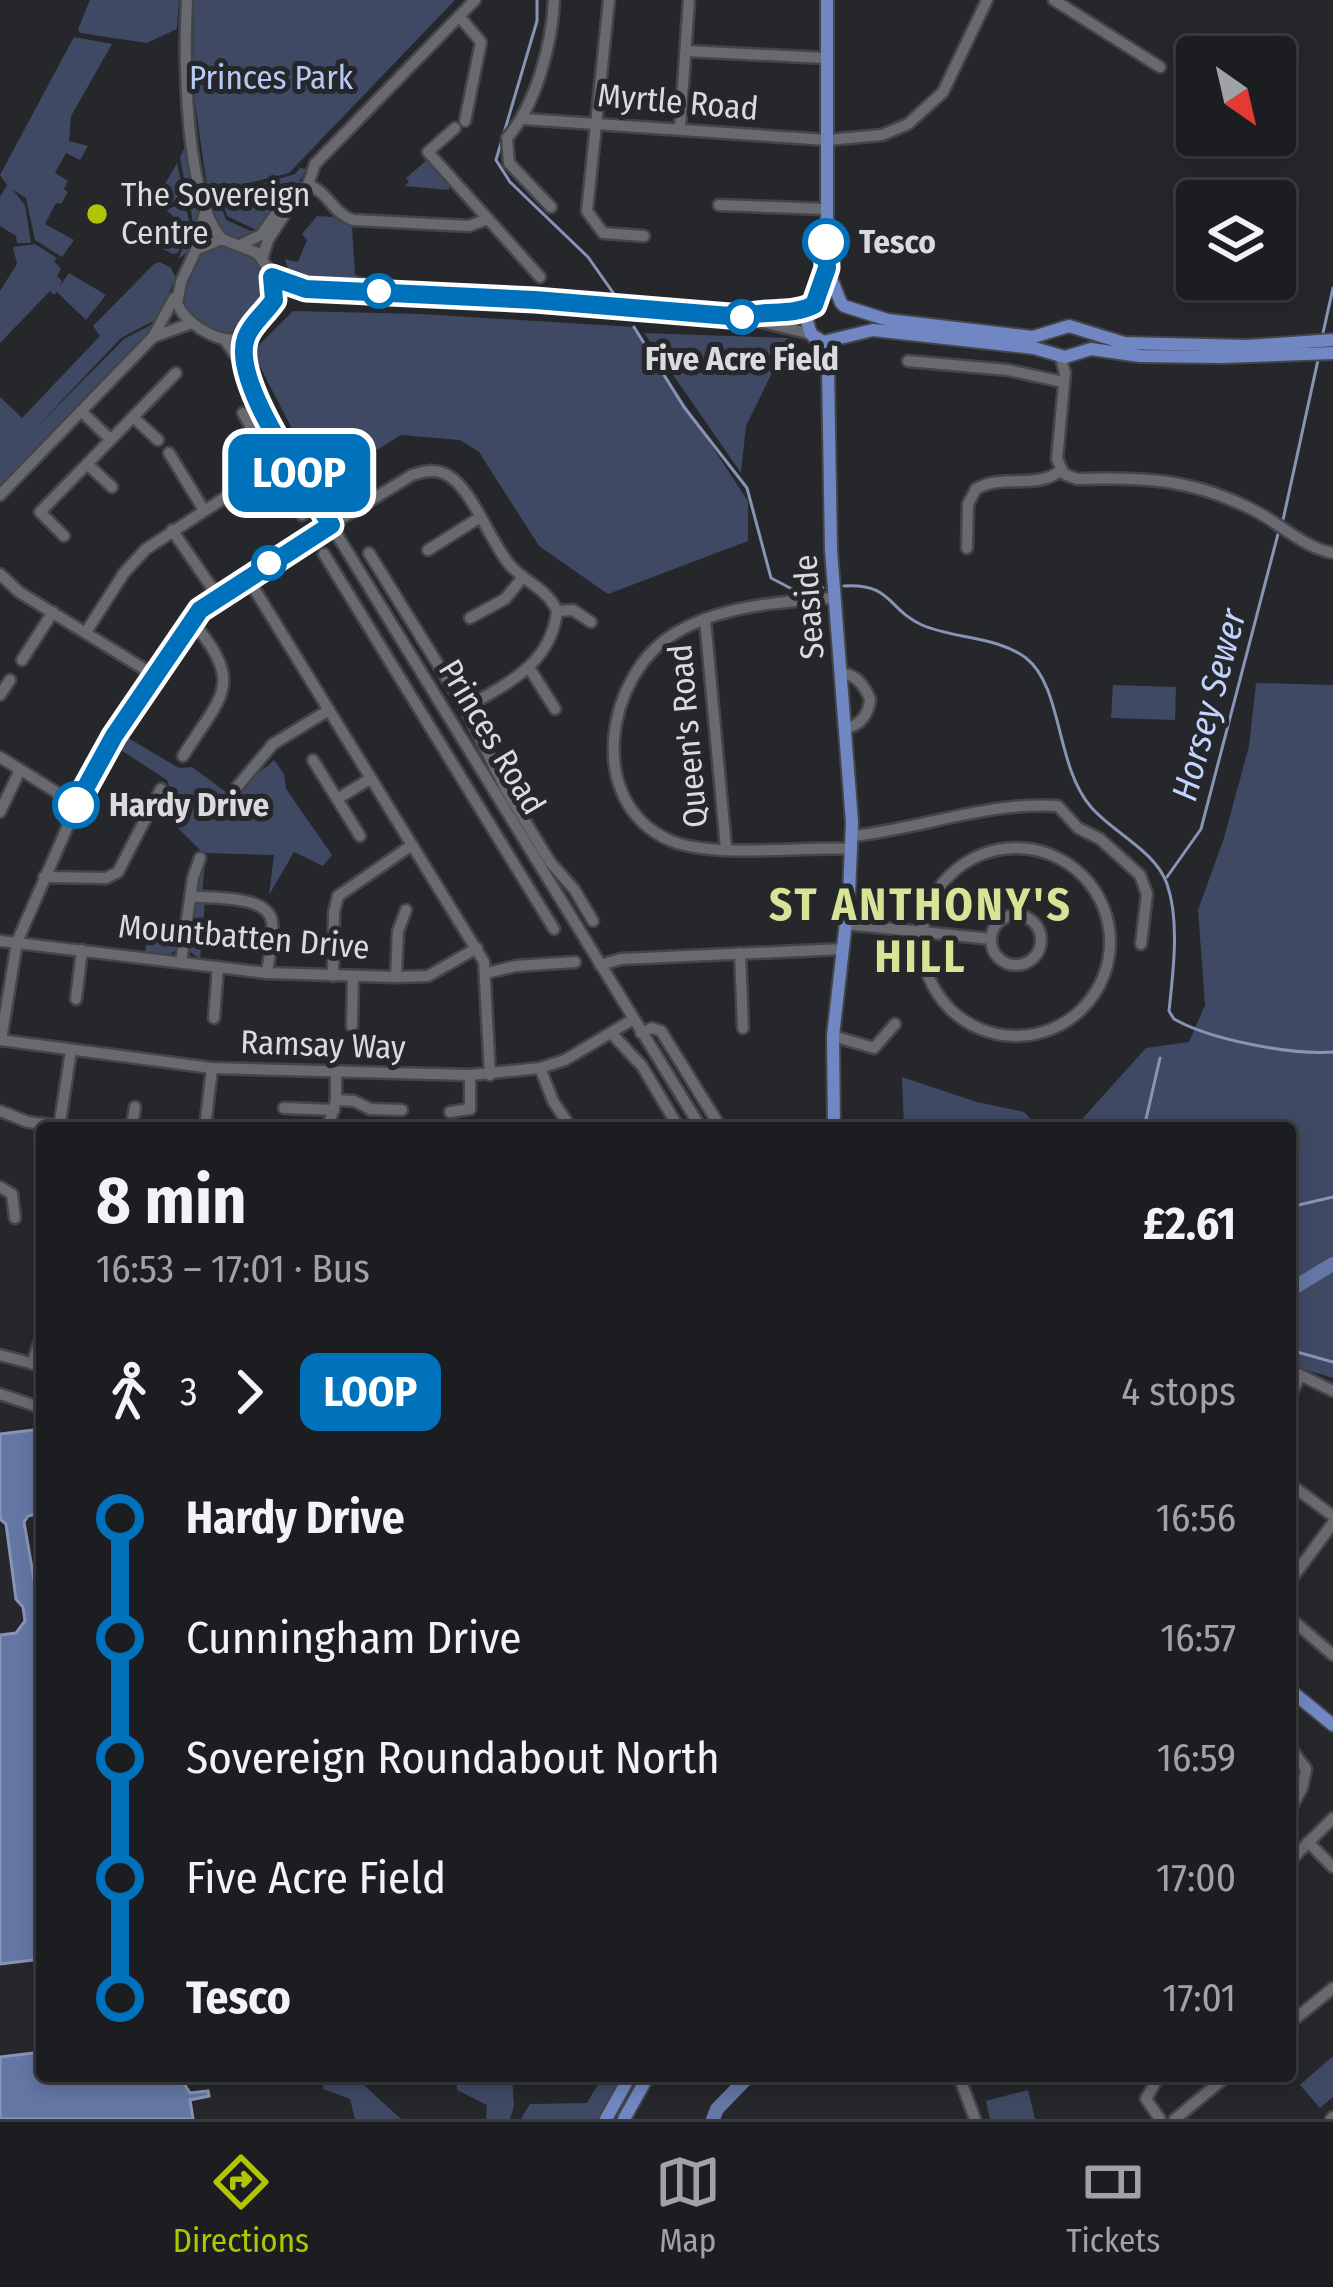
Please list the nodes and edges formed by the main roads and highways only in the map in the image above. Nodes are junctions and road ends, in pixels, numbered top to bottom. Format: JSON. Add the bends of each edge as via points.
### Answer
{"nodes":[{"id":1,"x":827,"y":0,"type":"edge"},
{"id":2,"x":827,"y":268,"type":"junction"},
{"id":3,"x":815,"y":304,"type":"junction"},
{"id":4,"x":843,"y":304,"type":"junction"},
{"id":5,"x":1057,"y":330,"type":"junction"},
{"id":6,"x":1080,"y":332,"type":"junction"},
{"id":7,"x":813,"y":336,"type":"junction"},
{"id":8,"x":842,"y":337,"type":"junction"},
{"id":9,"x":1333,"y":340,"type":"edge"},
{"id":10,"x":1333,"y":353,"type":"edge"},
{"id":11,"x":1068,"y":354,"type":"junction"},
{"id":12,"x":828,"y":368,"type":"junction"},
{"id":13,"x":833,"y":1122,"type":"edge"},
{"id":14,"x":1296,"y":1695,"type":"edge"},
{"id":15,"x":1333,"y":1725,"type":"edge"},
{"id":16,"x":627,"y":2082,"type":"edge"},
{"id":17,"x":645,"y":2082,"type":"edge"},
{"id":18,"x":606,"y":2119,"type":"edge"},
{"id":19,"x":624,"y":2119,"type":"edge"}],
"edges":[{"from":1,"to":2,"type":"main road"},
{"from":2,"to":3,"type":"main road"},
{"from":2,"to":4,"type":"main road"},
{"from":3,"to":4,"type":"main road"},
{"from":3,"to":7,"type":"main road","via":[[807,321]]},
{"from":4,"to":5,"type":"main road","via":[[888,320],[1033,337]]},
{"from":4,"to":8,"type":"main road","via":[[850,322]]},
{"from":5,"to":6,"type":"main road"},
{"from":5,"to":11,"type":"main road","via":[[1052,342]]},
{"from":6,"to":9,"type":"main road","via":[[1141,345]]},
{"from":6,"to":11,"type":"main road","via":[[1083,342]]},
{"from":7,"to":8,"type":"main road"},
{"from":7,"to":12,"type":"main road","name":"Seaside"},
{"from":8,"to":11,"type":"main road","via":[[891,331]]},
{"from":8,"to":12,"type":"main road","name":"Seaside"},
{"from":10,"to":11,"type":"main road"},
{"from":12,"to":13,"type":"main road","name":"Seaside","via":[[852,842]]},
{"from":14,"to":15,"type":"main road"},
{"from":16,"to":18,"type":"main road"},
{"from":17,"to":19,"type":"main road"}]}
